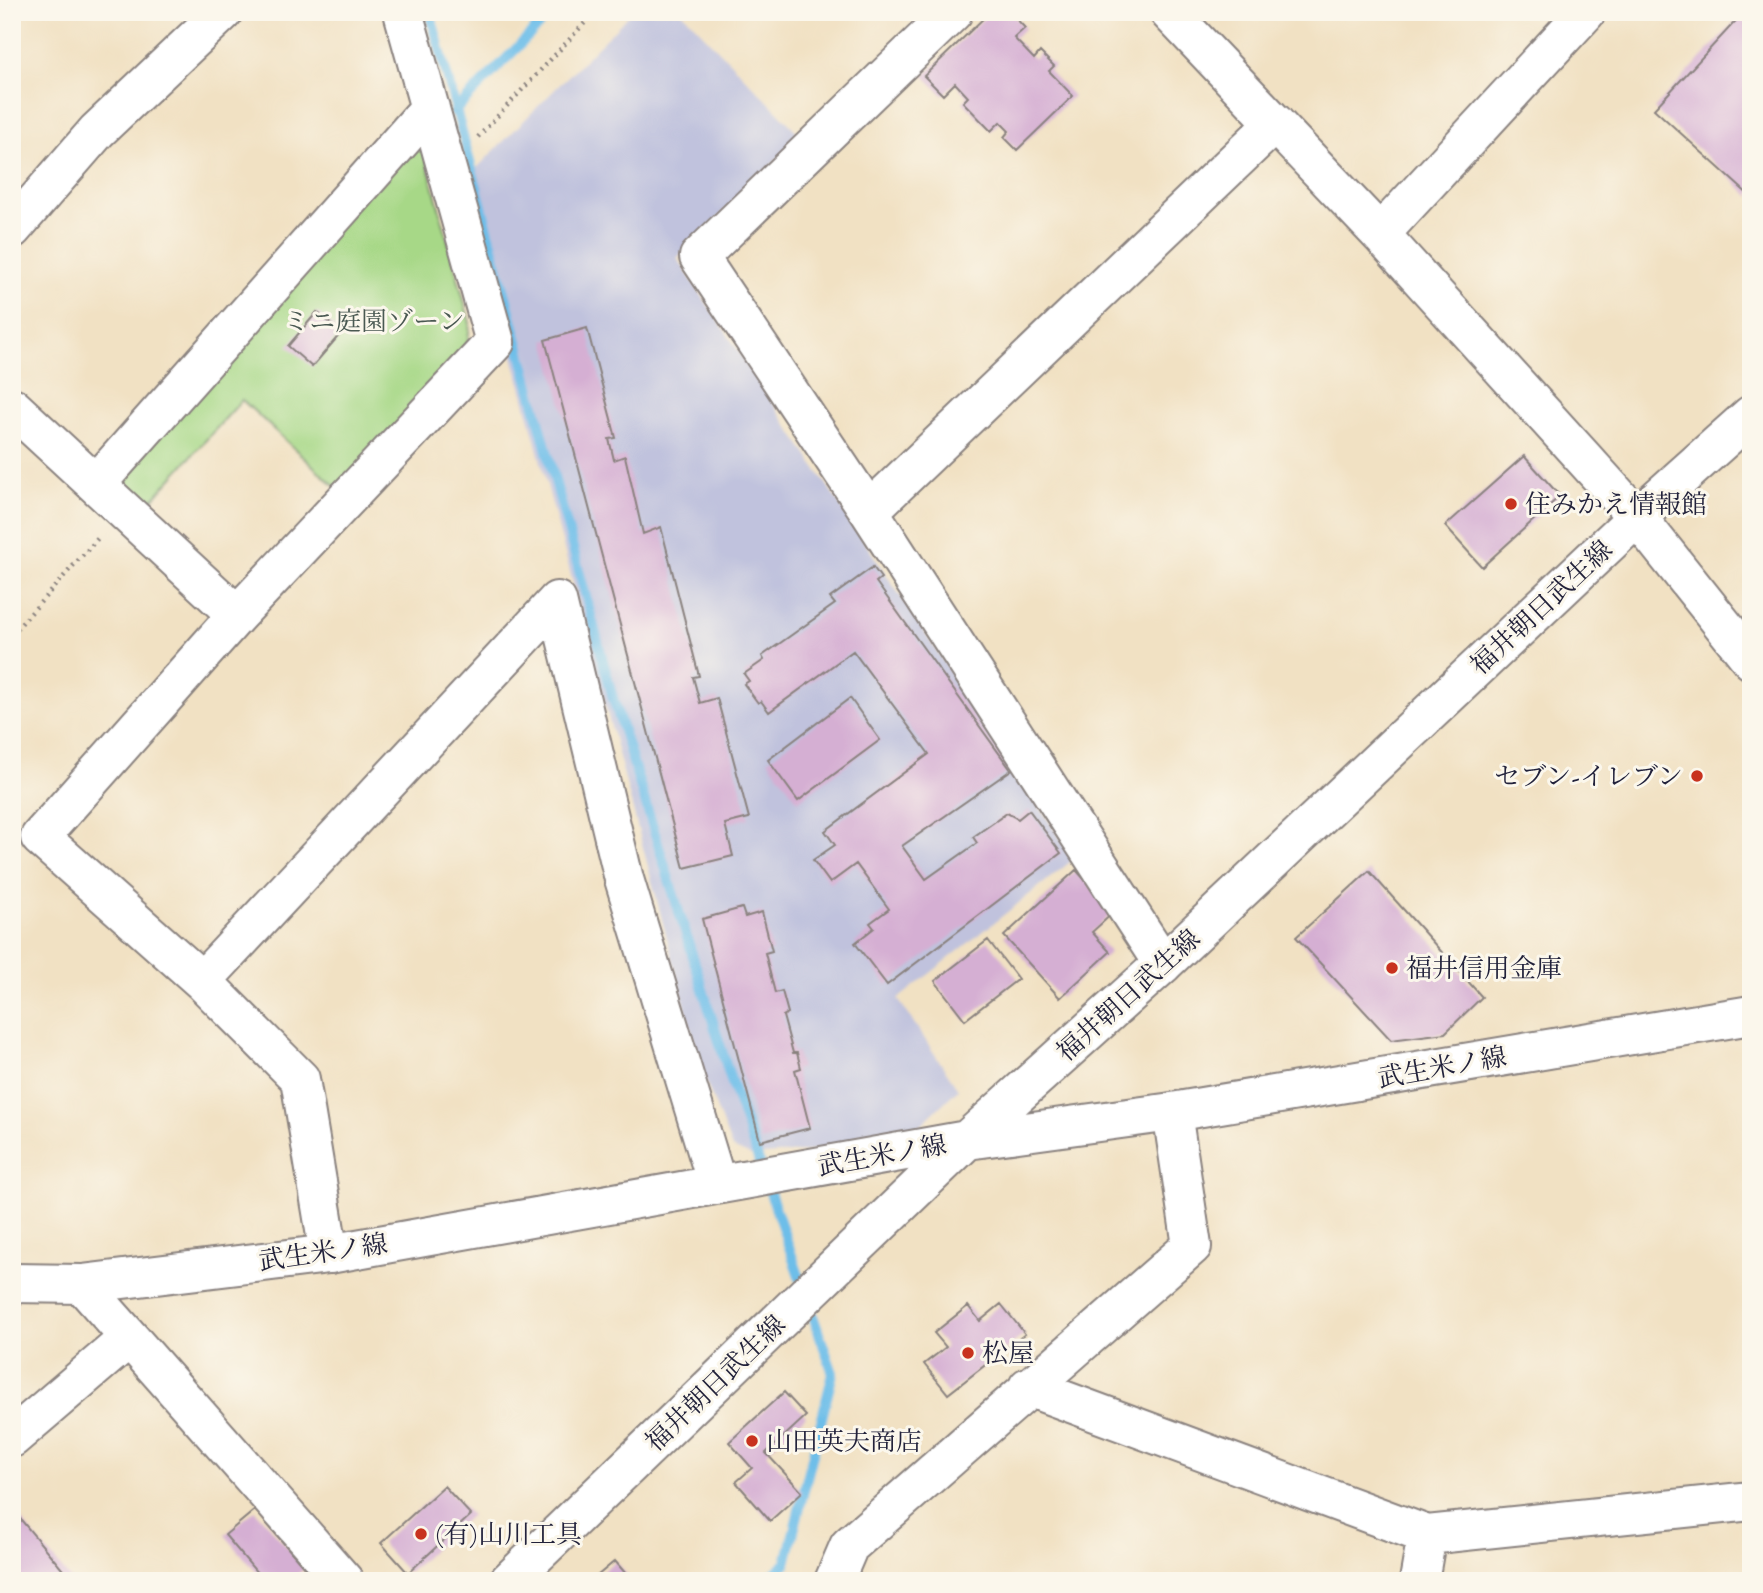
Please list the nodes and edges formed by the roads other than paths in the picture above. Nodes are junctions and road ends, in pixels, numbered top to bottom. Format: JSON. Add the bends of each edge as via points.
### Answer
{"nodes":[{"id":1,"x":223,"y":12,"type":"edge"},
{"id":2,"x":403,"y":12,"type":"edge"},
{"id":3,"x":953,"y":12,"type":"edge"},
{"id":4,"x":1169,"y":12,"type":"edge"},
{"id":5,"x":1567,"y":19,"type":"edge"},
{"id":6,"x":430,"y":108,"type":"junction"},
{"id":7,"x":1275,"y":123,"type":"junction"},
{"id":8,"x":12,"y":229,"type":"edge"},
{"id":9,"x":1380,"y":234,"type":"junction"},
{"id":10,"x":12,"y":407,"type":"edge"},
{"id":11,"x":1751,"y":415,"type":"edge"},
{"id":12,"x":96,"y":484,"type":"junction"},
{"id":13,"x":869,"y":512,"type":"junction"},
{"id":14,"x":1637,"y":517,"type":"junction"},
{"id":15,"x":237,"y":615,"type":"junction"},
{"id":16,"x":1751,"y":660,"type":"edge"},
{"id":17,"x":1163,"y":964,"type":"junction"},
{"id":18,"x":202,"y":981,"type":"junction"},
{"id":19,"x":1751,"y":1015,"type":"edge"},
{"id":20,"x":1171,"y":1112,"type":"junction"},
{"id":21,"x":967,"y":1140,"type":"junction"},
{"id":22,"x":717,"y":1184,"type":"junction"},
{"id":23,"x":328,"y":1254,"type":"junction"},
{"id":24,"x":12,"y":1283,"type":"edge"},
{"id":25,"x":82,"y":1284,"type":"junction"},
{"id":26,"x":129,"y":1338,"type":"junction"},
{"id":27,"x":1028,"y":1387,"type":"junction"},
{"id":28,"x":12,"y":1438,"type":"edge"},
{"id":29,"x":1751,"y":1501,"type":"edge"},
{"id":30,"x":1427,"y":1535,"type":"junction"},
{"id":31,"x":344,"y":1581,"type":"edge"},
{"id":32,"x":509,"y":1581,"type":"edge"},
{"id":33,"x":834,"y":1581,"type":"edge"},
{"id":34,"x":1419,"y":1581,"type":"edge"}],
"edges":[{"from":1,"to":8,"type":"street","via":[[97,131]]},
{"from":2,"to":6,"type":"street"},
{"from":3,"to":13,"type":"street","via":[[699,257]]},
{"from":4,"to":7,"type":"street"},
{"from":5,"to":9,"type":"street"},
{"from":6,"to":12,"type":"street"},
{"from":6,"to":15,"type":"street","via":[[495,342]]},
{"from":7,"to":9,"type":"street"},
{"from":7,"to":13,"type":"street"},
{"from":9,"to":14,"type":"street"},
{"from":10,"to":12,"type":"street"},
{"from":11,"to":14,"type":"street","name":"福井朝日武生線"},
{"from":12,"to":15,"type":"street"},
{"from":13,"to":17,"type":"street"},
{"from":14,"to":16,"type":"street"},
{"from":14,"to":17,"type":"street","name":"福井朝日武生線"},
{"from":15,"to":18,"type":"street","via":[[40,837]]},
{"from":17,"to":21,"type":"street","name":"福井朝日武生線"},
{"from":18,"to":22,"type":"street","via":[[557,601],[624,879]]},
{"from":18,"to":23,"type":"street","via":[[300,1079]]},
{"from":19,"to":20,"type":"street","name":"武生米ノ線"},
{"from":20,"to":21,"type":"street","name":"武生米ノ線"},
{"from":20,"to":27,"type":"street","via":[[1192,1246]]},
{"from":21,"to":22,"type":"street","name":"武生米ノ線"},
{"from":21,"to":32,"type":"street","name":"福井朝日武生線"},
{"from":22,"to":23,"type":"street","name":"武生米ノ線"},
{"from":23,"to":25,"type":"street","name":"武生米ノ線"},
{"from":24,"to":25,"type":"street","name":"武生米ノ線"},
{"from":25,"to":26,"type":"street"},
{"from":26,"to":28,"type":"street"},
{"from":26,"to":31,"type":"street"},
{"from":27,"to":30,"type":"street"},
{"from":27,"to":33,"type":"street","via":[[849,1546]]},
{"from":29,"to":30,"type":"street"},
{"from":30,"to":34,"type":"street"}]}
